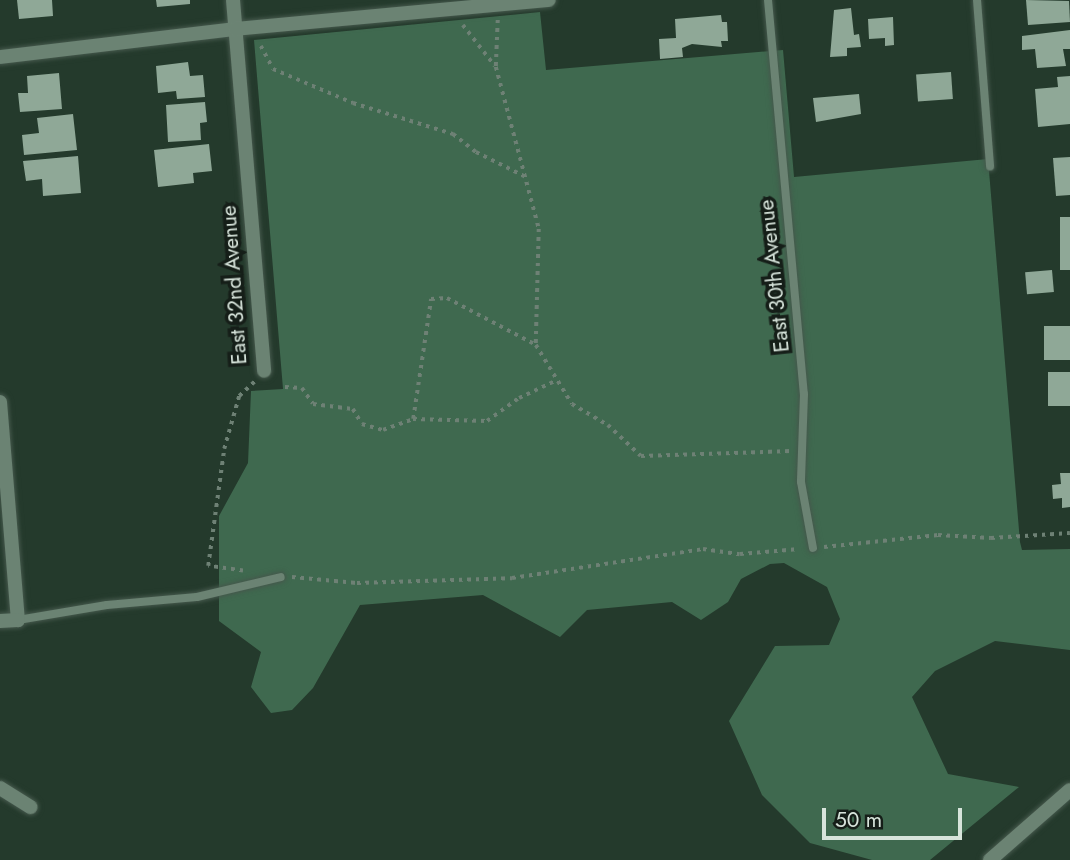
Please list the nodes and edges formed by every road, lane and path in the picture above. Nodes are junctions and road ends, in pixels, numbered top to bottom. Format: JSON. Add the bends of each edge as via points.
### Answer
{"nodes":[{"id":1,"x":233,"y":0,"type":"edge"},
{"id":2,"x":549,"y":0,"type":"edge"},
{"id":3,"x":768,"y":0,"type":"edge"},
{"id":4,"x":977,"y":0,"type":"edge"},
{"id":5,"x":499,"y":2,"type":"edge"},
{"id":6,"x":459,"y":8,"type":"junction"},
{"id":7,"x":235,"y":29,"type":"junction"},
{"id":8,"x":261,"y":46,"type":"dead end"},
{"id":9,"x":0,"y":57,"type":"edge"},
{"id":10,"x":496,"y":67,"type":"junction"},
{"id":11,"x":990,"y":166,"type":"dead end"},
{"id":12,"x":528,"y":178,"type":"junction"},
{"id":13,"x":536,"y":345,"type":"junction"},
{"id":14,"x":264,"y":371,"type":"joint"},
{"id":15,"x":557,"y":380,"type":"junction"},
{"id":16,"x":285,"y":387,"type":"dead end"},
{"id":17,"x":0,"y":402,"type":"edge"},
{"id":18,"x":412,"y":419,"type":"junction"},
{"id":19,"x":805,"y":450,"type":"junction"},
{"id":20,"x":1070,"y":533,"type":"edge"},
{"id":21,"x":813,"y":548,"type":"junction"},
{"id":22,"x":281,"y":576,"type":"junction"},
{"id":23,"x":18,"y":620,"type":"junction"},
{"id":24,"x":0,"y":621,"type":"edge"},
{"id":25,"x":0,"y":788,"type":"edge"},
{"id":26,"x":1070,"y":790,"type":"edge"},
{"id":27,"x":31,"y":807,"type":"dead end"},
{"id":28,"x":990,"y":860,"type":"edge"}],
"edges":[{"from":1,"to":7,"type":"street","name":"East 32nd Avenue"},
{"from":2,"to":5,"type":"street"},
{"from":3,"to":19,"type":"lane","name":"East 30th Avenue"},
{"from":4,"to":11,"type":"lane"},
{"from":5,"to":6,"type":"street"},
{"from":5,"to":10,"type":"path"},
{"from":6,"to":7,"type":"street"},
{"from":6,"to":10,"type":"path","via":[[462,24]]},
{"from":7,"to":9,"type":"street"},
{"from":7,"to":14,"type":"street","name":"East 32nd Avenue"},
{"from":8,"to":12,"type":"path","via":[[273,69],[353,103],[453,134],[476,152]]},
{"from":10,"to":12,"type":"path"},
{"from":12,"to":13,"type":"path","via":[[539,229]]},
{"from":13,"to":15,"type":"path"},
{"from":13,"to":18,"type":"path","via":[[447,298],[431,299]]},
{"from":14,"to":22,"type":"path","name":"East 32nd Avenue","via":[[239,396],[224,449],[208,566]]},
{"from":15,"to":18,"type":"path","via":[[519,398],[487,421]]},
{"from":15,"to":19,"type":"path","via":[[572,404],[608,425],[641,456]]},
{"from":16,"to":18,"type":"path","via":[[302,388],[313,404],[354,409],[362,424],[383,430]]},
{"from":17,"to":23,"type":"street"},
{"from":19,"to":21,"type":"lane","name":"East 30th Avenue","via":[[801,482]]},
{"from":20,"to":21,"type":"path","via":[[991,538],[938,535]]},
{"from":21,"to":22,"type":"path","via":[[740,554],[703,549],[512,578],[357,583]]},
{"from":22,"to":23,"type":"lane","via":[[197,597],[107,605]]},
{"from":23,"to":24,"type":"street"},
{"from":25,"to":27,"type":"street"},
{"from":26,"to":28,"type":"street"}]}
